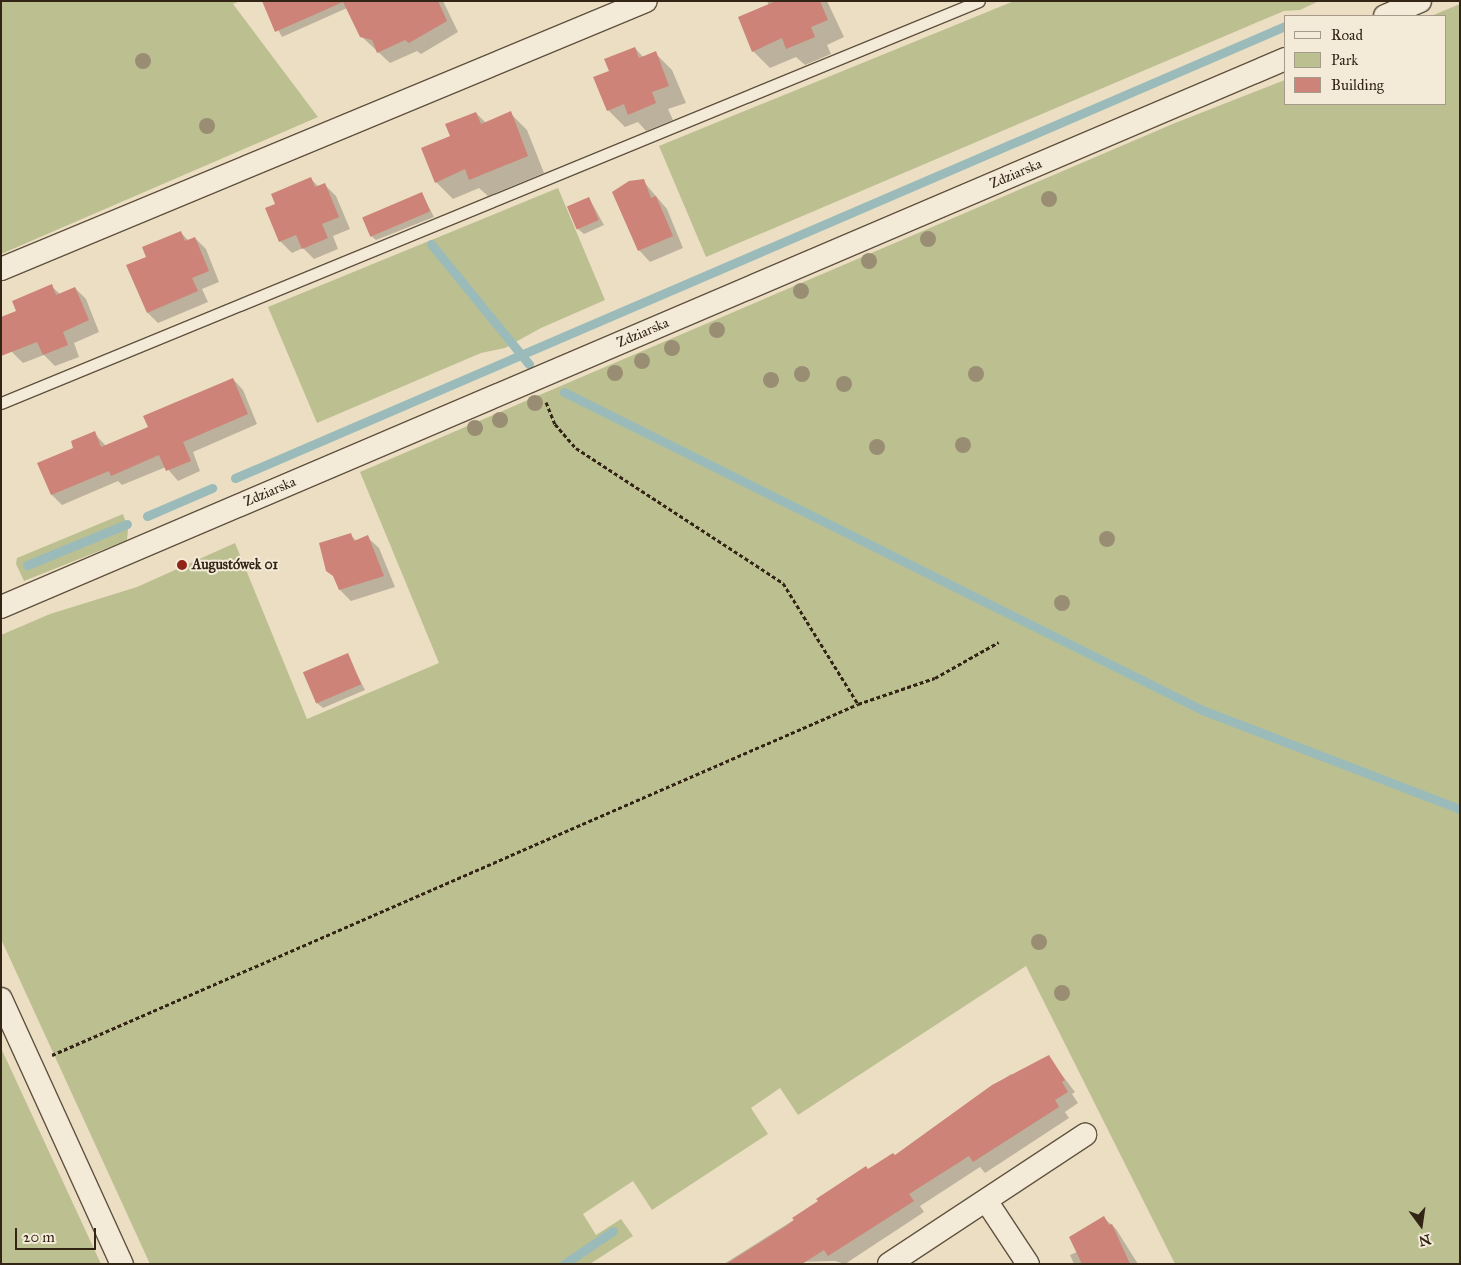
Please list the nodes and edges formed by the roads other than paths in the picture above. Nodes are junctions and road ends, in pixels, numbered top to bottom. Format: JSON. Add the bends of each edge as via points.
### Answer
{"nodes":[{"id":1,"x":646,"y":1,"type":"edge"},
{"id":2,"x":979,"y":1,"type":"edge"},
{"id":3,"x":1420,"y":1,"type":"edge"},
{"id":4,"x":1387,"y":15,"type":"edge"},
{"id":5,"x":1284,"y":59,"type":"edge"},
{"id":6,"x":1,"y":269,"type":"edge"},
{"id":7,"x":1,"y":403,"type":"edge"},
{"id":8,"x":1,"y":607,"type":"edge"},
{"id":9,"x":1,"y":999,"type":"edge"},
{"id":10,"x":1086,"y":1135,"type":"dead end"},
{"id":11,"x":987,"y":1202,"type":"junction"},
{"id":12,"x":122,"y":1264,"type":"edge"},
{"id":13,"x":889,"y":1264,"type":"edge"},
{"id":14,"x":1028,"y":1264,"type":"edge"}],
"edges":[{"from":1,"to":6,"type":"street"},
{"from":2,"to":7,"type":"lane"},
{"from":3,"to":4,"type":"street"},
{"from":5,"to":8,"type":"street","name":"Zdziarska"},
{"from":9,"to":12,"type":"street"},
{"from":10,"to":11,"type":"street"},
{"from":11,"to":13,"type":"street"},
{"from":11,"to":14,"type":"street"}]}
